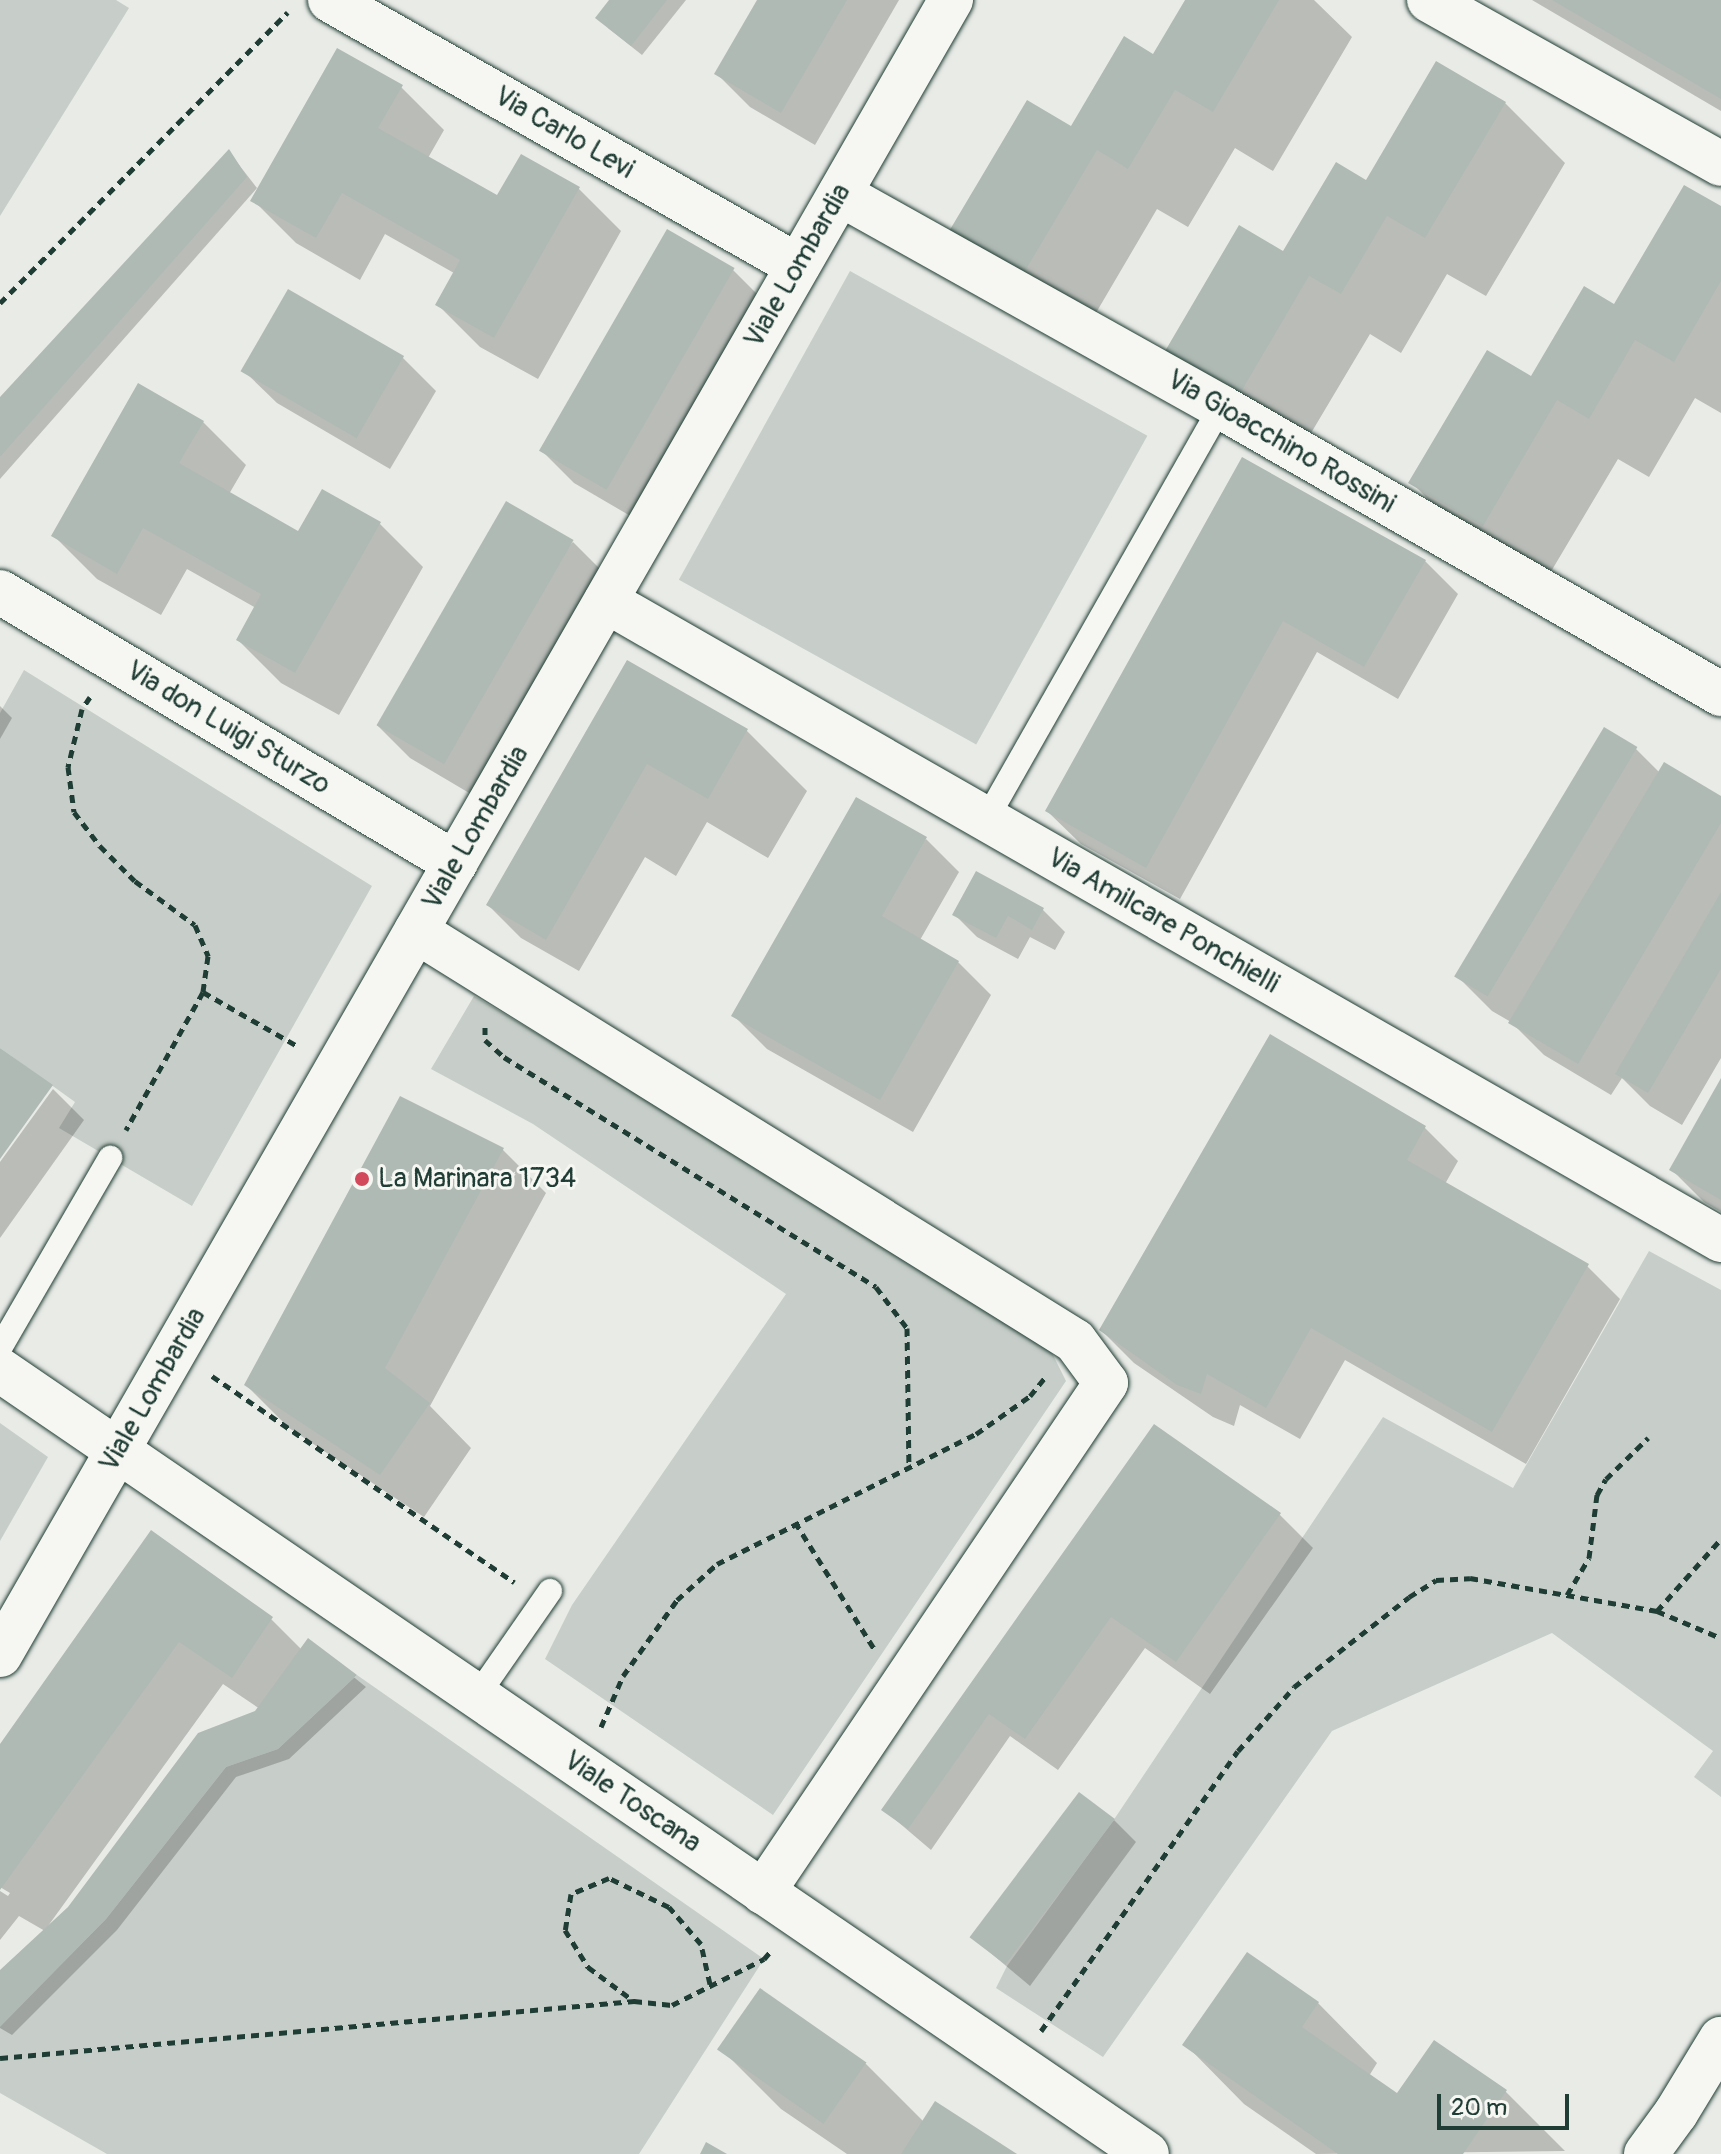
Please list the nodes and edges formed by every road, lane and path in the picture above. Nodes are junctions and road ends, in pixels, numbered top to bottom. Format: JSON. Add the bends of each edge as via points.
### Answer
{"nodes":[{"id":1,"x":330,"y":0,"type":"edge"},
{"id":2,"x":951,"y":0,"type":"edge"},
{"id":3,"x":1429,"y":0,"type":"edge"},
{"id":4,"x":289,"y":11,"type":"dead end"},
{"id":5,"x":1721,"y":164,"type":"edge"},
{"id":6,"x":840,"y":194,"type":"junction"},
{"id":7,"x":798,"y":266,"type":"junction"},
{"id":8,"x":0,"y":303,"type":"edge"},
{"id":9,"x":1221,"y":407,"type":"junction"},
{"id":10,"x":0,"y":592,"type":"edge"},
{"id":11,"x":606,"y":601,"type":"junction"},
{"id":12,"x":114,"y":660,"type":"junction"},
{"id":13,"x":1721,"y":694,"type":"edge"},
{"id":14,"x":986,"y":820,"type":"junction"},
{"id":15,"x":455,"y":863,"type":"junction"},
{"id":16,"x":416,"y":931,"type":"junction"},
{"id":17,"x":482,"y":973,"type":"junction"},
{"id":18,"x":203,"y":992,"type":"junction"},
{"id":19,"x":337,"y":1069,"type":"junction"},
{"id":20,"x":110,"y":1158,"type":"joint"},
{"id":21,"x":1721,"y":1240,"type":"edge"},
{"id":22,"x":1075,"y":1341,"type":"junction"},
{"id":23,"x":0,"y":1348,"type":"edge"},
{"id":24,"x":175,"y":1350,"type":"junction"},
{"id":25,"x":0,"y":1370,"type":"edge"},
{"id":26,"x":1648,"y":1438,"type":"dead end"},
{"id":27,"x":118,"y":1451,"type":"junction"},
{"id":28,"x":909,"y":1468,"type":"junction"},
{"id":29,"x":795,"y":1522,"type":"junction"},
{"id":30,"x":1721,"y":1539,"type":"edge"},
{"id":31,"x":1567,"y":1595,"type":"junction"},
{"id":32,"x":546,"y":1596,"type":"joint"},
{"id":33,"x":1657,"y":1611,"type":"junction"},
{"id":34,"x":1721,"y":1638,"type":"edge"},
{"id":35,"x":0,"y":1655,"type":"edge"},
{"id":36,"x":899,"y":1690,"type":"junction"},
{"id":37,"x":477,"y":1696,"type":"junction"},
{"id":38,"x":583,"y":1769,"type":"junction"},
{"id":39,"x":763,"y":1892,"type":"junction"},
{"id":40,"x":801,"y":1917,"type":"junction"},
{"id":41,"x":710,"y":1984,"type":"junction"},
{"id":42,"x":634,"y":2001,"type":"junction"},
{"id":43,"x":1721,"y":2039,"type":"edge"},
{"id":44,"x":0,"y":2058,"type":"edge"},
{"id":45,"x":1016,"y":2065,"type":"junction"},
{"id":46,"x":1147,"y":2154,"type":"edge"},
{"id":47,"x":1646,"y":2154,"type":"edge"}],
"edges":[{"from":1,"to":7,"type":"street","name":"Via Carlo Levi"},
{"from":2,"to":6,"type":"street","name":"Viale Lombardia"},
{"from":3,"to":5,"type":"street"},
{"from":4,"to":8,"type":"path"},
{"from":6,"to":7,"type":"street","name":"Viale Lombardia"},
{"from":6,"to":9,"type":"street","name":"Via Gioacchino Rossini"},
{"from":7,"to":11,"type":"street","name":"Viale Lombardia"},
{"from":9,"to":13,"type":"street","name":"Via Gioacchino Rossini"},
{"from":9,"to":14,"type":"lane"},
{"from":10,"to":12,"type":"street","name":"Via don Luigi Sturzo"},
{"from":11,"to":14,"type":"street","name":"Via Amilcare Ponchielli"},
{"from":11,"to":15,"type":"street","name":"Viale Lombardia"},
{"from":12,"to":15,"type":"street","name":"Via don Luigi Sturzo"},
{"from":12,"to":18,"type":"path","via":[[82,709],[68,767],[74,812],[135,881],[195,925],[208,956]]},
{"from":14,"to":21,"type":"street","name":"Via Amilcare Ponchielli"},
{"from":15,"to":16,"type":"street","name":"Viale Lombardia"},
{"from":16,"to":17,"type":"street"},
{"from":16,"to":19,"type":"street","name":"Viale Lombardia"},
{"from":17,"to":22,"type":"street"},
{"from":17,"to":28,"type":"path","via":[[485,1040],[504,1057],[876,1287],[907,1328]]},
{"from":18,"to":19,"type":"path"},
{"from":18,"to":20,"type":"path"},
{"from":19,"to":24,"type":"street","name":"Viale Lombardia"},
{"from":20,"to":23,"type":"lane"},
{"from":22,"to":28,"type":"path","via":[[1030,1396],[976,1434]]},
{"from":22,"to":36,"type":"street","via":[[1106,1383]]},
{"from":24,"to":27,"type":"street","name":"Viale Lombardia"},
{"from":24,"to":32,"type":"path"},
{"from":25,"to":27,"type":"street","name":"Viale Toscana"},
{"from":26,"to":31,"type":"path","via":[[1601,1487],[1589,1558]]},
{"from":27,"to":35,"type":"street","name":"Viale Lombardia"},
{"from":27,"to":37,"type":"street","name":"Viale Toscana"},
{"from":28,"to":29,"type":"path"},
{"from":29,"to":36,"type":"path"},
{"from":29,"to":38,"type":"path","via":[[717,1564],[677,1600],[623,1676]]},
{"from":30,"to":33,"type":"path"},
{"from":31,"to":33,"type":"path"},
{"from":31,"to":45,"type":"path","via":[[1470,1578],[1436,1580],[1294,1687],[1238,1751]]},
{"from":32,"to":37,"type":"lane"},
{"from":33,"to":34,"type":"path"},
{"from":36,"to":39,"type":"street"},
{"from":37,"to":38,"type":"street","name":"Viale Toscana"},
{"from":38,"to":39,"type":"street","name":"Viale Toscana"},
{"from":39,"to":40,"type":"street","name":"Viale Toscana"},
{"from":40,"to":41,"type":"path","via":[[764,1959]]},
{"from":40,"to":45,"type":"street","name":"Viale Toscana"},
{"from":41,"to":42,"type":"path","via":[[672,2005]]},
{"from":41,"to":42,"type":"path","via":[[701,1944],[669,1907],[609,1878],[571,1894],[565,1930],[588,1967]]},
{"from":42,"to":44,"type":"path"},
{"from":43,"to":47,"type":"street"},
{"from":45,"to":46,"type":"street","name":"Viale Toscana"}]}
